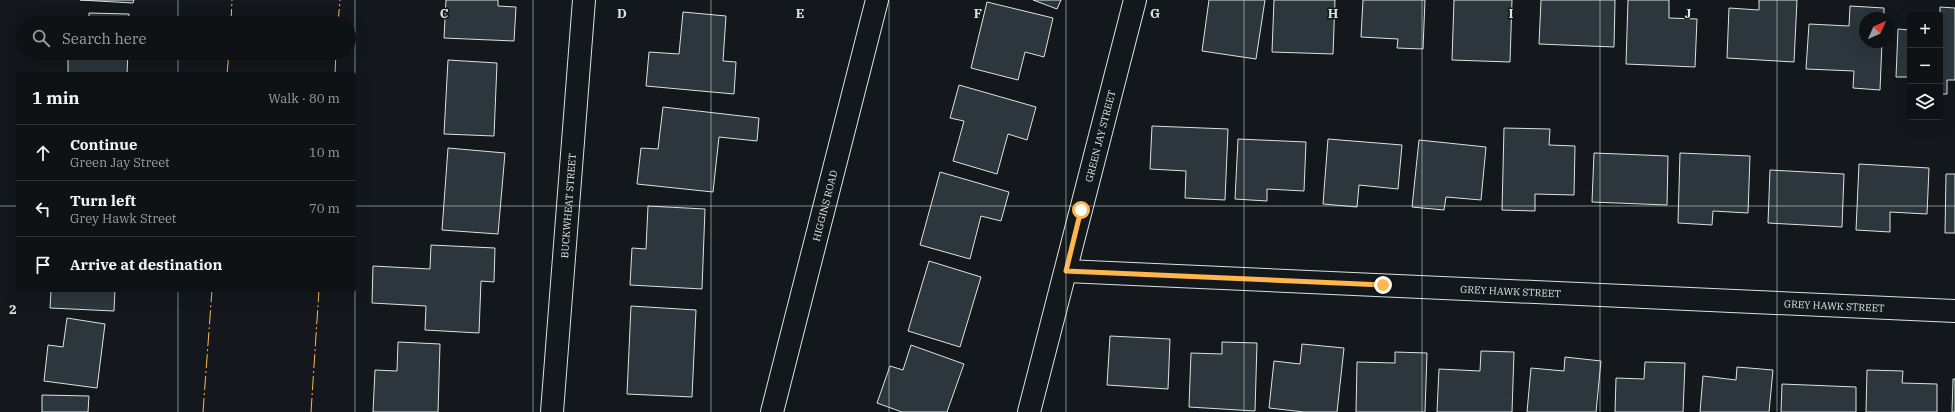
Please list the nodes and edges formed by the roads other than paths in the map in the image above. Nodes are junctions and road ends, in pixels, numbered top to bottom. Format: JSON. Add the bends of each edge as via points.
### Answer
{"nodes":[{"id":1,"x":584,"y":0,"type":"edge"},
{"id":2,"x":877,"y":0,"type":"edge"},
{"id":3,"x":1135,"y":0,"type":"edge"},
{"id":4,"x":1066,"y":271,"type":"junction"},
{"id":5,"x":1955,"y":311,"type":"edge"},
{"id":6,"x":552,"y":412,"type":"edge"},
{"id":7,"x":772,"y":412,"type":"edge"},
{"id":8,"x":1029,"y":412,"type":"edge"}],
"edges":[{"from":1,"to":6,"type":"street","name":"BUCKWHEAT STREET"},
{"from":2,"to":7,"type":"street","name":"HIGGINS ROAD"},
{"from":3,"to":4,"type":"street","name":"GREEN JAY STREET"},
{"from":4,"to":5,"type":"street","name":"GREY HAWK STREET"},
{"from":4,"to":8,"type":"street","name":"GREEN JAY STREET"}]}
